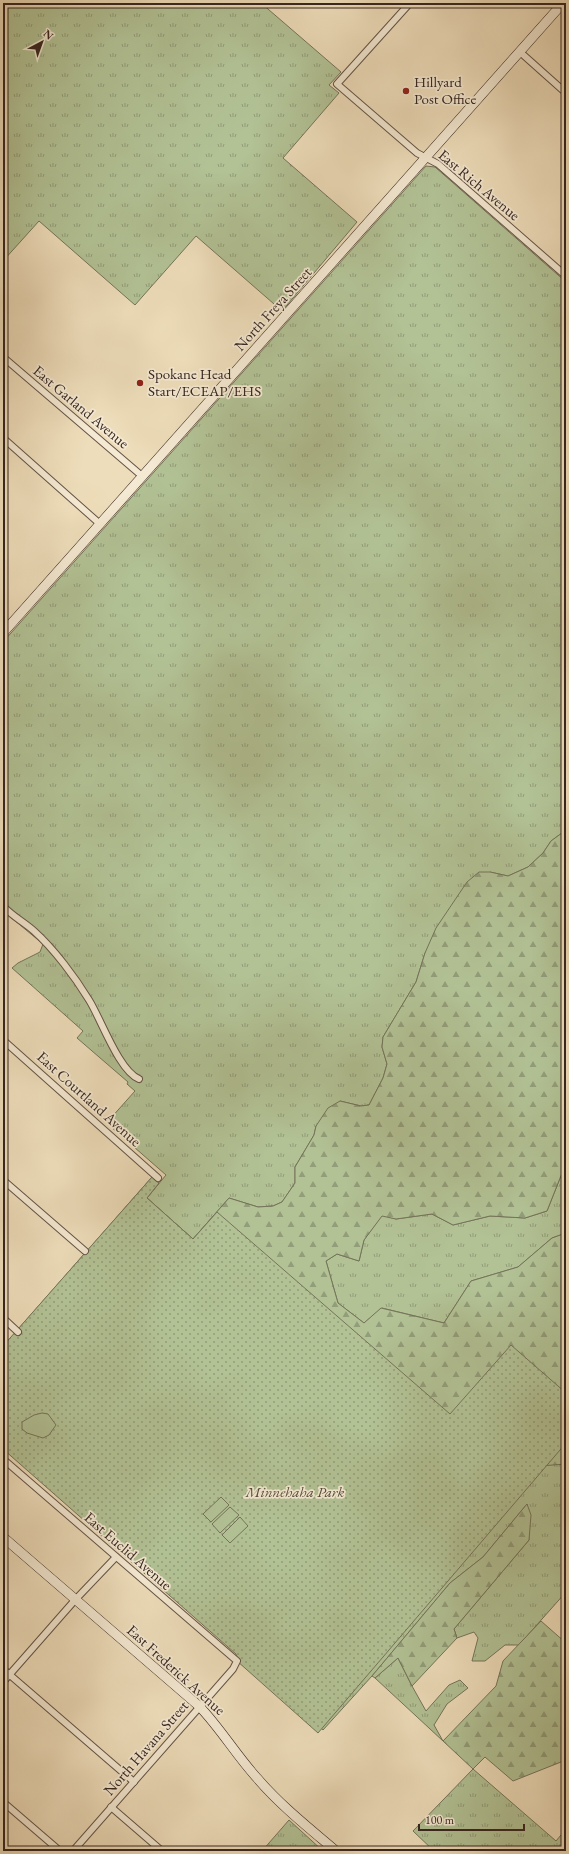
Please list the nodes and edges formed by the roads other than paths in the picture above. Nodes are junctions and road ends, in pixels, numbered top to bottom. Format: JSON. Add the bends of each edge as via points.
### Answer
{"nodes":[{"id":1,"x":410,"y":3,"type":"edge"},
{"id":2,"x":563,"y":3,"type":"edge"},
{"id":3,"x":520,"y":52,"type":"junction"},
{"id":4,"x":566,"y":93,"type":"edge"},
{"id":5,"x":426,"y":158,"type":"junction"},
{"id":6,"x":566,"y":276,"type":"edge"},
{"id":7,"x":3,"y":357,"type":"edge"},
{"id":8,"x":3,"y":438,"type":"edge"},
{"id":9,"x":142,"y":476,"type":"junction"},
{"id":10,"x":100,"y":524,"type":"junction"},
{"id":11,"x":3,"y":633,"type":"edge"},
{"id":12,"x":3,"y":906,"type":"edge"},
{"id":13,"x":3,"y":1040,"type":"edge"},
{"id":14,"x":140,"y":1079,"type":"dead end"},
{"id":15,"x":158,"y":1178,"type":"dead end"},
{"id":16,"x":3,"y":1180,"type":"edge"},
{"id":17,"x":85,"y":1251,"type":"dead end"},
{"id":18,"x":3,"y":1318,"type":"edge"},
{"id":19,"x":18,"y":1332,"type":"dead end"},
{"id":20,"x":3,"y":1459,"type":"edge"},
{"id":21,"x":3,"y":1537,"type":"edge"},
{"id":22,"x":116,"y":1557,"type":"junction"},
{"id":23,"x":75,"y":1600,"type":"junction"},
{"id":24,"x":237,"y":1661,"type":"joint"},
{"id":25,"x":3,"y":1669,"type":"edge"},
{"id":26,"x":10,"y":1675,"type":"junction"},
{"id":27,"x":3,"y":1682,"type":"edge"},
{"id":28,"x":199,"y":1706,"type":"junction"},
{"id":29,"x":134,"y":1782,"type":"junction"},
{"id":30,"x":3,"y":1802,"type":"edge"},
{"id":31,"x":111,"y":1807,"type":"junction"},
{"id":32,"x":60,"y":1851,"type":"edge"},
{"id":33,"x":73,"y":1851,"type":"edge"},
{"id":34,"x":162,"y":1851,"type":"edge"},
{"id":35,"x":336,"y":1851,"type":"edge"}],
"edges":[{"from":1,"to":5,"type":"street","name":"East Rich Avenue","via":[[337,84],[414,151]]},
{"from":2,"to":3,"type":"street","name":"North Freya Street"},
{"from":3,"to":4,"type":"street"},
{"from":3,"to":5,"type":"street","name":"North Freya Street"},
{"from":5,"to":6,"type":"street","name":"East Rich Avenue","via":[[438,164]]},
{"from":5,"to":9,"type":"street","name":"North Freya Street"},
{"from":7,"to":9,"type":"street","name":"East Garland Avenue"},
{"from":8,"to":10,"type":"street"},
{"from":9,"to":10,"type":"street","name":"North Freya Street"},
{"from":10,"to":11,"type":"street","name":"North Freya Street"},
{"from":12,"to":14,"type":"street","via":[[34,931],[56,954],[89,1000],[109,1040],[132,1074]]},
{"from":13,"to":15,"type":"street","name":"East Courtland Avenue"},
{"from":16,"to":17,"type":"street"},
{"from":18,"to":19,"type":"street"},
{"from":20,"to":22,"type":"street","name":"East Euclid Avenue"},
{"from":21,"to":23,"type":"street","name":"East Frederick Avenue"},
{"from":22,"to":23,"type":"street"},
{"from":22,"to":24,"type":"street","name":"East Euclid Avenue"},
{"from":23,"to":26,"type":"street"},
{"from":23,"to":28,"type":"street","name":"East Frederick Avenue"},
{"from":24,"to":28,"type":"street","name":"North Havana Street"},
{"from":25,"to":26,"type":"street"},
{"from":26,"to":27,"type":"street"},
{"from":26,"to":29,"type":"street"},
{"from":28,"to":29,"type":"street","name":"North Havana Street"},
{"from":28,"to":35,"type":"street","name":"East Frederick Avenue","via":[[266,1788]]},
{"from":29,"to":31,"type":"street","name":"North Havana Street"},
{"from":30,"to":32,"type":"street"},
{"from":31,"to":33,"type":"street","name":"North Havana Street"},
{"from":31,"to":34,"type":"street"}]}
